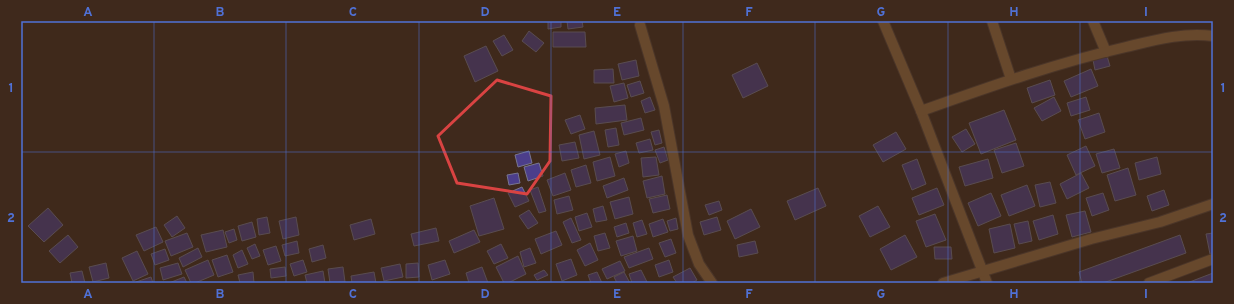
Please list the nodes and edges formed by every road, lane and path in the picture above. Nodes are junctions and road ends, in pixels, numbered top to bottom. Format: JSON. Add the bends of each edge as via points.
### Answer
{"nodes":[{"id":1,"x":883,"y":21,"type":"edge"},
{"id":2,"x":992,"y":21,"type":"edge"},
{"id":3,"x":1092,"y":21,"type":"edge"},
{"id":4,"x":640,"y":25,"type":"dead end"},
{"id":5,"x":1213,"y":36,"type":"edge"},
{"id":6,"x":1106,"y":52,"type":"junction"},
{"id":7,"x":1011,"y":79,"type":"junction"},
{"id":8,"x":921,"y":111,"type":"junction"},
{"id":9,"x":1213,"y":204,"type":"edge"},
{"id":10,"x":1213,"y":259,"type":"edge"},
{"id":11,"x":985,"y":278,"type":"edge"},
{"id":12,"x":712,"y":283,"type":"edge"},
{"id":13,"x":943,"y":283,"type":"edge"},
{"id":14,"x":1148,"y":283,"type":"edge"}],
"edges":[{"from":1,"to":8,"type":"street"},
{"from":2,"to":7,"type":"street"},
{"from":3,"to":6,"type":"street"},
{"from":4,"to":12,"type":"street","via":[[664,106],[688,236],[698,264]]},
{"from":5,"to":6,"type":"street","via":[[1171,36]]},
{"from":6,"to":7,"type":"street"},
{"from":7,"to":8,"type":"street"},
{"from":8,"to":11,"type":"street"},
{"from":9,"to":11,"type":"street","via":[[1160,222],[1091,239]]},
{"from":10,"to":14,"type":"street"},
{"from":11,"to":13,"type":"street"}]}
